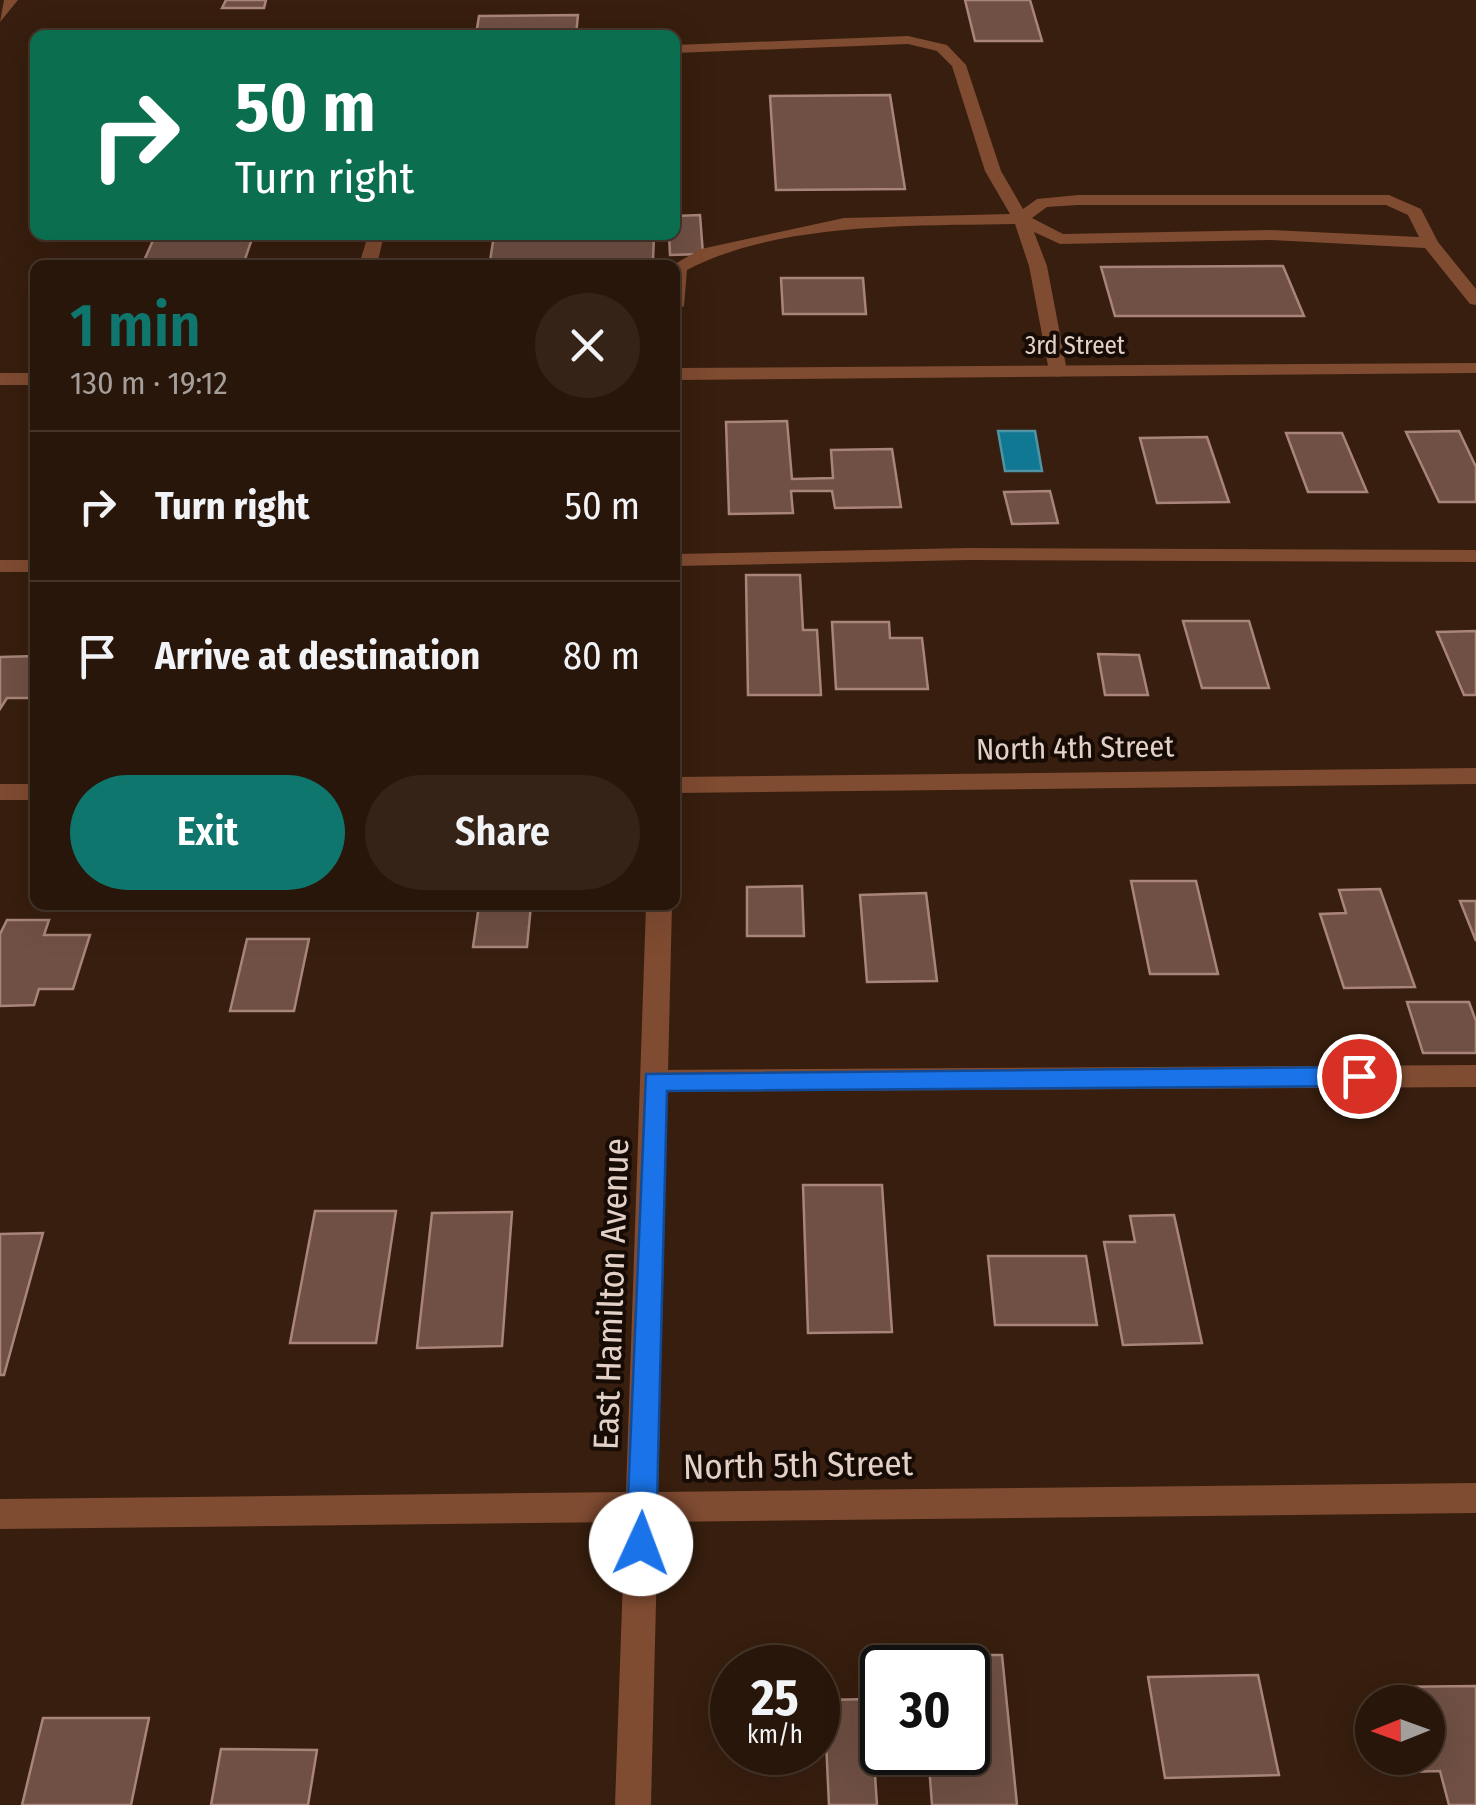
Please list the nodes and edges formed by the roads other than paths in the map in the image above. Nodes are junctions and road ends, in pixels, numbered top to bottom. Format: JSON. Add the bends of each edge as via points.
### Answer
{"nodes":[{"id":1,"x":11,"y":0,"type":"edge"},
{"id":2,"x":0,"y":18,"type":"edge"},
{"id":3,"x":680,"y":49,"type":"edge"},
{"id":4,"x":1021,"y":218,"type":"junction"},
{"id":5,"x":1430,"y":243,"type":"junction"},
{"id":6,"x":680,"y":267,"type":"edge"},
{"id":7,"x":1476,"y":300,"type":"edge"},
{"id":8,"x":1476,"y":368,"type":"edge"},
{"id":9,"x":1058,"y":371,"type":"junction"},
{"id":10,"x":680,"y":374,"type":"edge"},
{"id":11,"x":30,"y":379,"type":"edge"},
{"id":12,"x":0,"y":380,"type":"edge"},
{"id":13,"x":1476,"y":556,"type":"edge"},
{"id":14,"x":680,"y":560,"type":"edge"},
{"id":15,"x":0,"y":566,"type":"edge"},
{"id":16,"x":30,"y":566,"type":"edge"},
{"id":17,"x":1476,"y":776,"type":"edge"},
{"id":18,"x":680,"y":785,"type":"edge"},
{"id":19,"x":0,"y":792,"type":"edge"},
{"id":20,"x":30,"y":792,"type":"edge"},
{"id":21,"x":659,"y":910,"type":"edge"},
{"id":22,"x":1476,"y":1076,"type":"edge"},
{"id":23,"x":654,"y":1081,"type":"junction"},
{"id":24,"x":1476,"y":1498,"type":"edge"},
{"id":25,"x":642,"y":1507,"type":"junction"},
{"id":26,"x":0,"y":1514,"type":"edge"},
{"id":27,"x":633,"y":1805,"type":"edge"}],
"edges":[{"from":1,"to":2,"type":"street"},
{"from":3,"to":4,"type":"street","via":[[908,40],[942,48],[960,65],[993,171]]},
{"from":4,"to":5,"type":"street","via":[[1060,240],[1271,235]]},
{"from":4,"to":5,"type":"street","via":[[1043,202],[1390,200],[1415,212]]},
{"from":4,"to":6,"type":"street","via":[[844,224],[707,254]]},
{"from":4,"to":9,"type":"street","via":[[1038,266]]},
{"from":5,"to":7,"type":"street"},
{"from":8,"to":9,"type":"street","name":"3rd Street"},
{"from":9,"to":10,"type":"street","name":"3rd Street"},
{"from":11,"to":12,"type":"street"},
{"from":13,"to":14,"type":"street"},
{"from":15,"to":16,"type":"street"},
{"from":17,"to":18,"type":"street","name":"North 4th Street"},
{"from":19,"to":20,"type":"street"},
{"from":21,"to":23,"type":"street","name":"East Hamilton Avenue"},
{"from":22,"to":23,"type":"street"},
{"from":23,"to":25,"type":"street","name":"East Hamilton Avenue"},
{"from":24,"to":25,"type":"street","name":"North 5th Street"},
{"from":25,"to":26,"type":"street","name":"North 5th Street"},
{"from":25,"to":27,"type":"street","name":"East Hamilton Avenue"}]}
